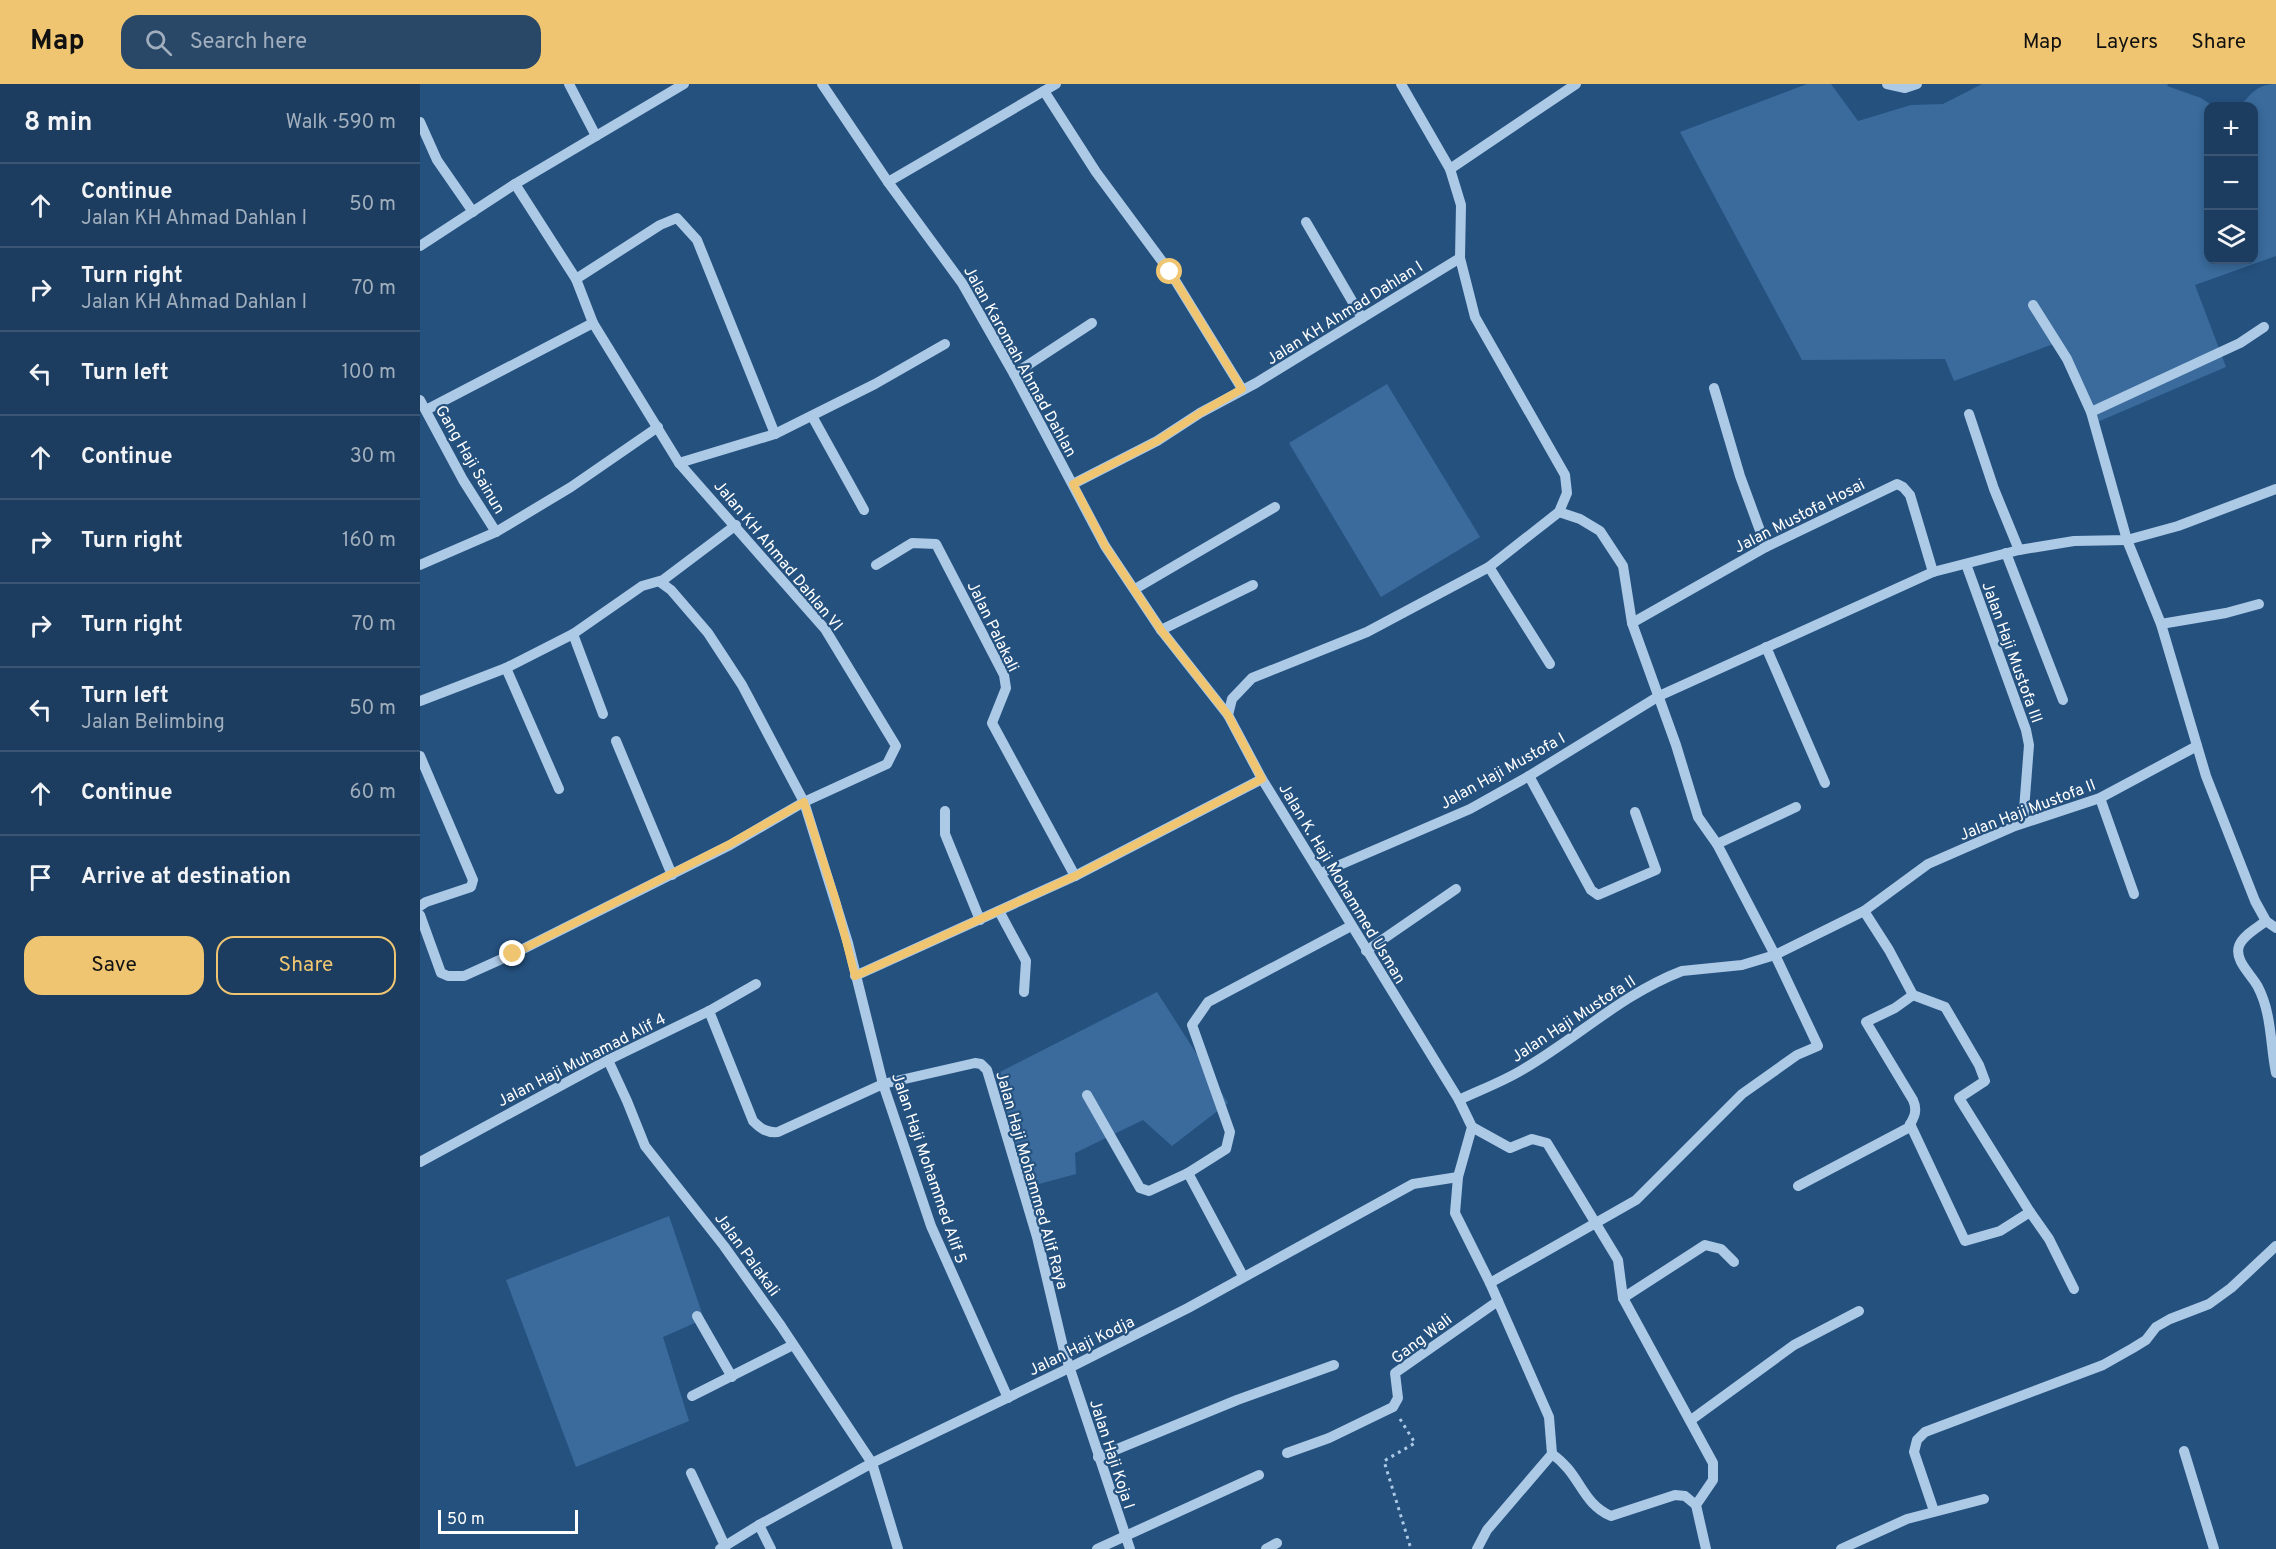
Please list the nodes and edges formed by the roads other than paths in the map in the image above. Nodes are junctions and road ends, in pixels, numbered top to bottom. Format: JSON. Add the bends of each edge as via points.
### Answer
{"nodes":[{"id":1,"x":569,"y":84,"type":"edge"},
{"id":2,"x":684,"y":84,"type":"edge"},
{"id":3,"x":822,"y":84,"type":"edge"},
{"id":4,"x":1056,"y":84,"type":"edge"},
{"id":5,"x":1401,"y":84,"type":"edge"},
{"id":6,"x":1576,"y":84,"type":"edge"},
{"id":7,"x":1887,"y":84,"type":"edge"},
{"id":8,"x":1917,"y":84,"type":"edge"},
{"id":9,"x":1044,"y":91,"type":"junction"},
{"id":10,"x":420,"y":122,"type":"edge"},
{"id":11,"x":596,"y":136,"type":"junction"},
{"id":12,"x":1450,"y":169,"type":"junction"},
{"id":13,"x":888,"y":182,"type":"junction"},
{"id":14,"x":515,"y":184,"type":"junction"},
{"id":15,"x":473,"y":213,"type":"junction"},
{"id":16,"x":1306,"y":222,"type":"dead end"},
{"id":17,"x":420,"y":246,"type":"edge"},
{"id":18,"x":1460,"y":258,"type":"junction"},
{"id":19,"x":576,"y":279,"type":"junction"},
{"id":20,"x":2033,"y":305,"type":"dead end"},
{"id":21,"x":1362,"y":318,"type":"junction"},
{"id":22,"x":593,"y":323,"type":"junction"},
{"id":23,"x":1092,"y":323,"type":"dead end"},
{"id":24,"x":2264,"y":327,"type":"dead end"},
{"id":25,"x":945,"y":344,"type":"dead end"},
{"id":26,"x":1014,"y":374,"type":"junction"},
{"id":27,"x":1714,"y":388,"type":"dead end"},
{"id":28,"x":1242,"y":389,"type":"junction"},
{"id":29,"x":420,"y":400,"type":"edge"},
{"id":30,"x":426,"y":410,"type":"junction"},
{"id":31,"x":2091,"y":412,"type":"junction"},
{"id":32,"x":1969,"y":414,"type":"dead end"},
{"id":33,"x":812,"y":416,"type":"junction"},
{"id":34,"x":658,"y":427,"type":"junction"},
{"id":35,"x":775,"y":434,"type":"junction"},
{"id":36,"x":679,"y":463,"type":"junction"},
{"id":37,"x":1073,"y":484,"type":"junction"},
{"id":38,"x":2276,"y":489,"type":"edge"},
{"id":39,"x":1275,"y":507,"type":"dead end"},
{"id":40,"x":864,"y":510,"type":"dead end"},
{"id":41,"x":1559,"y":512,"type":"junction"},
{"id":42,"x":736,"y":525,"type":"junction"},
{"id":43,"x":496,"y":532,"type":"junction"},
{"id":44,"x":2127,"y":540,"type":"junction"},
{"id":45,"x":1766,"y":547,"type":"junction"},
{"id":46,"x":2019,"y":550,"type":"junction"},
{"id":47,"x":2006,"y":553,"type":"junction"},
{"id":48,"x":1966,"y":564,"type":"junction"},
{"id":49,"x":420,"y":565,"type":"edge"},
{"id":50,"x":876,"y":565,"type":"dead end"},
{"id":51,"x":1489,"y":567,"type":"junction"},
{"id":52,"x":1934,"y":572,"type":"junction"},
{"id":53,"x":660,"y":582,"type":"junction"},
{"id":54,"x":1253,"y":585,"type":"dead end"},
{"id":55,"x":1135,"y":589,"type":"junction"},
{"id":56,"x":2259,"y":604,"type":"dead end"},
{"id":57,"x":1632,"y":623,"type":"junction"},
{"id":58,"x":2161,"y":624,"type":"junction"},
{"id":59,"x":1161,"y":630,"type":"junction"},
{"id":60,"x":573,"y":634,"type":"junction"},
{"id":61,"x":1766,"y":647,"type":"junction"},
{"id":62,"x":1550,"y":664,"type":"dead end"},
{"id":63,"x":506,"y":668,"type":"junction"},
{"id":64,"x":1659,"y":696,"type":"junction"},
{"id":65,"x":2064,"y":700,"type":"dead end"},
{"id":66,"x":420,"y":701,"type":"edge"},
{"id":67,"x":603,"y":714,"type":"dead end"},
{"id":68,"x":1228,"y":715,"type":"junction"},
{"id":69,"x":616,"y":741,"type":"dead end"},
{"id":70,"x":2197,"y":746,"type":"junction"},
{"id":71,"x":420,"y":756,"type":"edge"},
{"id":72,"x":1529,"y":776,"type":"junction"},
{"id":73,"x":1262,"y":779,"type":"junction"},
{"id":74,"x":1825,"y":783,"type":"dead end"},
{"id":75,"x":559,"y":789,"type":"dead end"},
{"id":76,"x":2100,"y":798,"type":"junction"},
{"id":77,"x":804,"y":802,"type":"junction"},
{"id":78,"x":1796,"y":807,"type":"dead end"},
{"id":79,"x":945,"y":812,"type":"dead end"},
{"id":80,"x":1635,"y":812,"type":"dead end"},
{"id":81,"x":2023,"y":823,"type":"junction"},
{"id":82,"x":1717,"y":844,"type":"junction"},
{"id":83,"x":1321,"y":873,"type":"junction"},
{"id":84,"x":672,"y":875,"type":"junction"},
{"id":85,"x":1075,"y":876,"type":"junction"},
{"id":86,"x":1456,"y":889,"type":"dead end"},
{"id":87,"x":2134,"y":894,"type":"dead end"},
{"id":88,"x":420,"y":906,"type":"edge"},
{"id":89,"x":999,"y":911,"type":"junction"},
{"id":90,"x":1864,"y":911,"type":"junction"},
{"id":91,"x":420,"y":915,"type":"edge"},
{"id":92,"x":980,"y":920,"type":"junction"},
{"id":93,"x":2266,"y":921,"type":"junction"},
{"id":94,"x":1351,"y":926,"type":"junction"},
{"id":95,"x":2276,"y":928,"type":"edge"},
{"id":96,"x":1366,"y":951,"type":"junction"},
{"id":97,"x":1775,"y":955,"type":"junction"},
{"id":98,"x":855,"y":976,"type":"junction"},
{"id":99,"x":756,"y":984,"type":"dead end"},
{"id":100,"x":1023,"y":992,"type":"dead end"},
{"id":101,"x":1913,"y":995,"type":"junction"},
{"id":102,"x":710,"y":1011,"type":"junction"},
{"id":103,"x":608,"y":1060,"type":"junction"},
{"id":104,"x":2276,"y":1073,"type":"edge"},
{"id":105,"x":883,"y":1084,"type":"junction"},
{"id":106,"x":1087,"y":1095,"type":"dead end"},
{"id":107,"x":1459,"y":1100,"type":"junction"},
{"id":108,"x":1910,"y":1124,"type":"junction"},
{"id":109,"x":1472,"y":1127,"type":"junction"},
{"id":110,"x":420,"y":1162,"type":"edge"},
{"id":111,"x":1188,"y":1173,"type":"junction"},
{"id":112,"x":1458,"y":1177,"type":"junction"},
{"id":113,"x":1798,"y":1186,"type":"dead end"},
{"id":114,"x":2030,"y":1212,"type":"junction"},
{"id":115,"x":1595,"y":1224,"type":"junction"},
{"id":116,"x":2276,"y":1246,"type":"edge"},
{"id":117,"x":1734,"y":1262,"type":"dead end"},
{"id":118,"x":1243,"y":1276,"type":"junction"},
{"id":119,"x":1490,"y":1283,"type":"junction"},
{"id":120,"x":2074,"y":1289,"type":"dead end"},
{"id":121,"x":1623,"y":1298,"type":"junction"},
{"id":122,"x":1498,"y":1301,"type":"junction"},
{"id":123,"x":1859,"y":1311,"type":"dead end"},
{"id":124,"x":697,"y":1316,"type":"dead end"},
{"id":125,"x":793,"y":1345,"type":"junction"},
{"id":126,"x":1334,"y":1365,"type":"dead end"},
{"id":127,"x":1070,"y":1368,"type":"junction"},
{"id":128,"x":732,"y":1377,"type":"junction"},
{"id":129,"x":692,"y":1396,"type":"dead end"},
{"id":130,"x":1008,"y":1398,"type":"junction"},
{"id":131,"x":1691,"y":1420,"type":"junction"},
{"id":132,"x":2184,"y":1451,"type":"dead end"},
{"id":133,"x":1287,"y":1453,"type":"dead end"},
{"id":134,"x":1552,"y":1454,"type":"junction"},
{"id":135,"x":1098,"y":1457,"type":"junction"},
{"id":136,"x":872,"y":1463,"type":"junction"},
{"id":137,"x":691,"y":1473,"type":"dead end"},
{"id":138,"x":1259,"y":1475,"type":"dead end"},
{"id":139,"x":1984,"y":1499,"type":"dead end"},
{"id":140,"x":1696,"y":1505,"type":"junction"},
{"id":141,"x":1934,"y":1511,"type":"junction"},
{"id":142,"x":759,"y":1525,"type":"junction"},
{"id":143,"x":1125,"y":1536,"type":"junction"},
{"id":144,"x":1277,"y":1543,"type":"dead end"},
{"id":145,"x":1860,"y":1545,"type":"edge"},
{"id":146,"x":723,"y":1548,"type":"edge"},
{"id":147,"x":771,"y":1549,"type":"edge"},
{"id":148,"x":898,"y":1549,"type":"edge"},
{"id":149,"x":1097,"y":1549,"type":"edge"},
{"id":150,"x":1130,"y":1549,"type":"edge"},
{"id":151,"x":1266,"y":1549,"type":"edge"},
{"id":152,"x":1477,"y":1549,"type":"edge"},
{"id":153,"x":1706,"y":1549,"type":"edge"},
{"id":154,"x":1841,"y":1549,"type":"edge"},
{"id":155,"x":2214,"y":1549,"type":"edge"}],
"edges":[{"from":1,"to":11,"type":"street"},
{"from":2,"to":11,"type":"street"},
{"from":3,"to":13,"type":"street","name":"Jalan Karomah Ahmad Dahlan"},
{"from":4,"to":9,"type":"street"},
{"from":5,"to":12,"type":"street"},
{"from":6,"to":12,"type":"street"},
{"from":7,"to":8,"type":"street","via":[[1905,88]]},
{"from":9,"to":13,"type":"street"},
{"from":9,"to":28,"type":"street","via":[[1096,172],[1170,272]]},
{"from":10,"to":15,"type":"street","via":[[437,160]]},
{"from":11,"to":14,"type":"street"},
{"from":12,"to":18,"type":"street","via":[[1461,205]]},
{"from":13,"to":26,"type":"street","name":"Jalan Karomah Ahmad Dahlan","via":[[962,283]]},
{"from":14,"to":15,"type":"street"},
{"from":14,"to":19,"type":"street","name":"Jalan KH Ahmad Dahlan VI"},
{"from":15,"to":17,"type":"street"},
{"from":16,"to":21,"type":"street"},
{"from":18,"to":21,"type":"street","name":"Jalan KH Ahmad Dahlan I"},
{"from":18,"to":41,"type":"street","via":[[1475,317],[1564,475],[1567,493]]},
{"from":19,"to":22,"type":"street","name":"Jalan KH Ahmad Dahlan VI"},
{"from":19,"to":35,"type":"street","via":[[677,218],[697,240]]},
{"from":20,"to":31,"type":"street","via":[[2067,359]]},
{"from":21,"to":28,"type":"street","name":"Jalan KH Ahmad Dahlan I"},
{"from":22,"to":30,"type":"street"},
{"from":22,"to":34,"type":"street","name":"Jalan KH Ahmad Dahlan VI"},
{"from":23,"to":26,"type":"street"},
{"from":24,"to":31,"type":"street","via":[[2240,343]]},
{"from":25,"to":33,"type":"street"},
{"from":26,"to":37,"type":"street","name":"Jalan Karomah Ahmad Dahlan"},
{"from":27,"to":45,"type":"street"},
{"from":28,"to":37,"type":"street","name":"Jalan KH Ahmad Dahlan I","via":[[1157,441]]},
{"from":29,"to":30,"type":"street","name":"Gang Haji Sainun"},
{"from":30,"to":43,"type":"street","name":"Gang Haji Sainun"},
{"from":31,"to":44,"type":"street"},
{"from":32,"to":46,"type":"street"},
{"from":33,"to":35,"type":"street"},
{"from":33,"to":40,"type":"street"},
{"from":34,"to":36,"type":"street","name":"Jalan KH Ahmad Dahlan VI"},
{"from":34,"to":43,"type":"street","via":[[571,487]]},
{"from":35,"to":36,"type":"street"},
{"from":36,"to":42,"type":"street","name":"Jalan KH Ahmad Dahlan VI"},
{"from":37,"to":55,"type":"street","name":"Jalan Karomah Ahmad Dahlan","via":[[1105,546]]},
{"from":38,"to":44,"type":"street","name":"Jalan Haji Mustofa I","via":[[2178,526]]},
{"from":39,"to":55,"type":"street"},
{"from":41,"to":51,"type":"street"},
{"from":41,"to":57,"type":"street","via":[[1600,531],[1623,566]]},
{"from":42,"to":53,"type":"street"},
{"from":42,"to":77,"type":"street","name":"Jalan KH Ahmad Dahlan VI","via":[[825,629],[896,746],[887,764]]},
{"from":43,"to":49,"type":"street"},
{"from":44,"to":46,"type":"street","name":"Jalan Haji Mustofa I","via":[[2074,541]]},
{"from":44,"to":58,"type":"street"},
{"from":45,"to":52,"type":"street","name":"Jalan Mustofa Hosai","via":[[1897,484],[1910,495]]},
{"from":45,"to":57,"type":"street","name":"Jalan Mustofa Hosai"},
{"from":46,"to":47,"type":"street","name":"Jalan Haji Mustofa I"},
{"from":47,"to":48,"type":"street","name":"Jalan Haji Mustofa I"},
{"from":47,"to":65,"type":"street"},
{"from":48,"to":52,"type":"street","name":"Jalan Haji Mustofa I"},
{"from":48,"to":81,"type":"street","name":"Jalan Haji Mustofa III","via":[[2026,730],[2029,746]]},
{"from":50,"to":85,"type":"street","name":"Jalan Palakali","via":[[912,543],[936,544],[1004,675],[1006,688],[992,723]]},
{"from":51,"to":62,"type":"street"},
{"from":51,"to":68,"type":"street","via":[[1367,632],[1252,678],[1232,699]]},
{"from":52,"to":61,"type":"street","name":"Jalan Haji Mustofa I"},
{"from":53,"to":60,"type":"street","via":[[642,586]]},
{"from":53,"to":77,"type":"street","name":"Jalan Haji Mohammed Alif 5","via":[[708,633],[742,685]]},
{"from":54,"to":59,"type":"street"},
{"from":55,"to":59,"type":"street","name":"Jalan Karomah Ahmad Dahlan"},
{"from":56,"to":58,"type":"street"},
{"from":57,"to":64,"type":"street"},
{"from":58,"to":70,"type":"street"},
{"from":59,"to":68,"type":"street","name":"Jalan Karomah Ahmad Dahlan"},
{"from":60,"to":63,"type":"street"},
{"from":60,"to":67,"type":"street"},
{"from":61,"to":64,"type":"street","name":"Jalan Haji Mustofa I"},
{"from":61,"to":74,"type":"street"},
{"from":63,"to":66,"type":"street"},
{"from":63,"to":75,"type":"street"},
{"from":64,"to":72,"type":"street","name":"Jalan Haji Mustofa I"},
{"from":64,"to":82,"type":"street","via":[[1698,817]]},
{"from":68,"to":73,"type":"street","name":"Jalan K. Haji Mohammed Usman"},
{"from":69,"to":84,"type":"street"},
{"from":70,"to":76,"type":"street","name":"Jalan Haji Mustofa II"},
{"from":70,"to":93,"type":"street"},
{"from":71,"to":88,"type":"street","via":[[473,880],[471,887]]},
{"from":72,"to":80,"type":"street","via":[[1598,895],[1656,870]]},
{"from":72,"to":83,"type":"street","name":"Jalan Haji Mustofa I","via":[[1470,809]]},
{"from":73,"to":83,"type":"street","name":"Jalan K. Haji Mohammed Usman"},
{"from":73,"to":85,"type":"street"},
{"from":76,"to":81,"type":"street","name":"Jalan Haji Mustofa II"},
{"from":76,"to":87,"type":"street"},
{"from":77,"to":84,"type":"street"},
{"from":77,"to":98,"type":"street","name":"Jalan Haji Mohammed Alif 5"},
{"from":78,"to":82,"type":"street"},
{"from":79,"to":92,"type":"street","via":[[945,834]]},
{"from":81,"to":90,"type":"street","name":"Jalan Haji Mustofa II","via":[[1928,864]]},
{"from":82,"to":97,"type":"street"},
{"from":83,"to":94,"type":"street","name":"Jalan K. Haji Mohammed Usman"},
{"from":84,"to":91,"type":"street","via":[[464,976],[441,973]]},
{"from":85,"to":89,"type":"street"},
{"from":86,"to":96,"type":"street"},
{"from":89,"to":92,"type":"street"},
{"from":89,"to":100,"type":"street","via":[[1026,961]]},
{"from":90,"to":97,"type":"street","name":"Jalan Haji Mustofa II"},
{"from":90,"to":101,"type":"street"},
{"from":92,"to":98,"type":"street"},
{"from":93,"to":95,"type":"street"},
{"from":93,"to":104,"type":"street","via":[[2246,937],[2238,954],[2267,1005]]},
{"from":94,"to":96,"type":"street","name":"Jalan K. Haji Mohammed Usman"},
{"from":94,"to":111,"type":"street","via":[[1208,1002],[1192,1025],[1230,1132],[1226,1149]]},
{"from":96,"to":107,"type":"street","name":"Jalan K. Haji Mohammed Usman"},
{"from":97,"to":107,"type":"street","name":"Jalan Haji Mustofa II","via":[[1673,974],[1627,998],[1521,1071]]},
{"from":97,"to":115,"type":"street","via":[[1818,1046],[1797,1055],[1742,1094],[1636,1200]]},
{"from":98,"to":105,"type":"street","name":"Jalan Haji Mohammed Alif 5"},
{"from":99,"to":102,"type":"street","name":"Jalan Haji Muhamad Alif 4"},
{"from":101,"to":108,"type":"street","via":[[1866,1022],[1916,1107]]},
{"from":101,"to":114,"type":"street","via":[[1945,1008],[1979,1065],[1985,1082],[1959,1098]]},
{"from":102,"to":103,"type":"street","name":"Jalan Haji Muhamad Alif 4"},
{"from":102,"to":105,"type":"street","name":"Jalan Haji Mohammed Alif Raya","via":[[753,1121],[762,1130],[778,1132]]},
{"from":103,"to":110,"type":"street","name":"Jalan Haji Muhamad Alif 4"},
{"from":103,"to":125,"type":"street","name":"Jalan Palakali","via":[[645,1146],[724,1246]]},
{"from":105,"to":127,"type":"street","name":"Jalan Haji Mohammed Alif Raya","via":[[975,1063],[987,1070],[1037,1237]]},
{"from":105,"to":130,"type":"street","name":"Jalan Haji Mohammed Alif 5","via":[[931,1226]]},
{"from":106,"to":111,"type":"street","via":[[1140,1188],[1149,1191]]},
{"from":107,"to":109,"type":"street","name":"Jalan K. Haji Mohammed Usman"},
{"from":108,"to":113,"type":"street"},
{"from":108,"to":114,"type":"street","via":[[1965,1241],[2000,1231]]},
{"from":109,"to":112,"type":"street"},
{"from":109,"to":115,"type":"street","via":[[1510,1148],[1532,1139],[1547,1143]]},
{"from":111,"to":118,"type":"street"},
{"from":112,"to":118,"type":"street","name":"Jalan Haji Kodja","via":[[1413,1184]]},
{"from":112,"to":119,"type":"street","via":[[1455,1213]]},
{"from":114,"to":120,"type":"street","via":[[2049,1239]]},
{"from":115,"to":119,"type":"street"},
{"from":115,"to":121,"type":"street","via":[[1618,1260]]},
{"from":116,"to":141,"type":"street","via":[[2210,1304],[2170,1319],[2156,1327],[2146,1340],[2103,1365],[1925,1432],[1917,1440],[1914,1452]]},
{"from":117,"to":121,"type":"street","via":[[1721,1249],[1705,1245]]},
{"from":118,"to":127,"type":"street","name":"Jalan Haji Kodja"},
{"from":119,"to":122,"type":"street"},
{"from":121,"to":131,"type":"street"},
{"from":122,"to":133,"type":"street","name":"Gang Wali","via":[[1395,1373],[1398,1398],[1393,1407]]},
{"from":122,"to":134,"type":"street","via":[[1549,1417]]},
{"from":123,"to":131,"type":"street","via":[[1794,1345]]},
{"from":124,"to":128,"type":"street"},
{"from":125,"to":128,"type":"street"},
{"from":125,"to":136,"type":"street","name":"Jalan Palakali"},
{"from":126,"to":135,"type":"street"},
{"from":127,"to":130,"type":"street","name":"Jalan Haji Kodja"},
{"from":127,"to":135,"type":"street","name":"Jalan Haji Koja I"},
{"from":128,"to":129,"type":"street"},
{"from":130,"to":136,"type":"street","name":"Jalan Haji Kodja"},
{"from":131,"to":140,"type":"street","via":[[1713,1463],[1713,1480]]},
{"from":132,"to":155,"type":"street"},
{"from":134,"to":140,"type":"street","via":[[1576,1477],[1592,1505],[1611,1516],[1675,1495],[1685,1496]]},
{"from":134,"to":152,"type":"street","via":[[1487,1530]]},
{"from":135,"to":143,"type":"street","name":"Jalan Haji Koja I"},
{"from":136,"to":142,"type":"street","name":"Jalan Haji Kodja"},
{"from":136,"to":148,"type":"street","name":"Jalan Palakali"},
{"from":137,"to":146,"type":"street"},
{"from":138,"to":143,"type":"street"},
{"from":139,"to":141,"type":"street"},
{"from":140,"to":153,"type":"street"},
{"from":141,"to":145,"type":"street","via":[[1907,1519]]},
{"from":142,"to":146,"type":"street","name":"Jalan Haji Kodja"},
{"from":142,"to":147,"type":"street"},
{"from":143,"to":149,"type":"street"},
{"from":143,"to":150,"type":"street","name":"Jalan Haji Koja I"},
{"from":144,"to":151,"type":"street"},
{"from":145,"to":154,"type":"street"}]}
